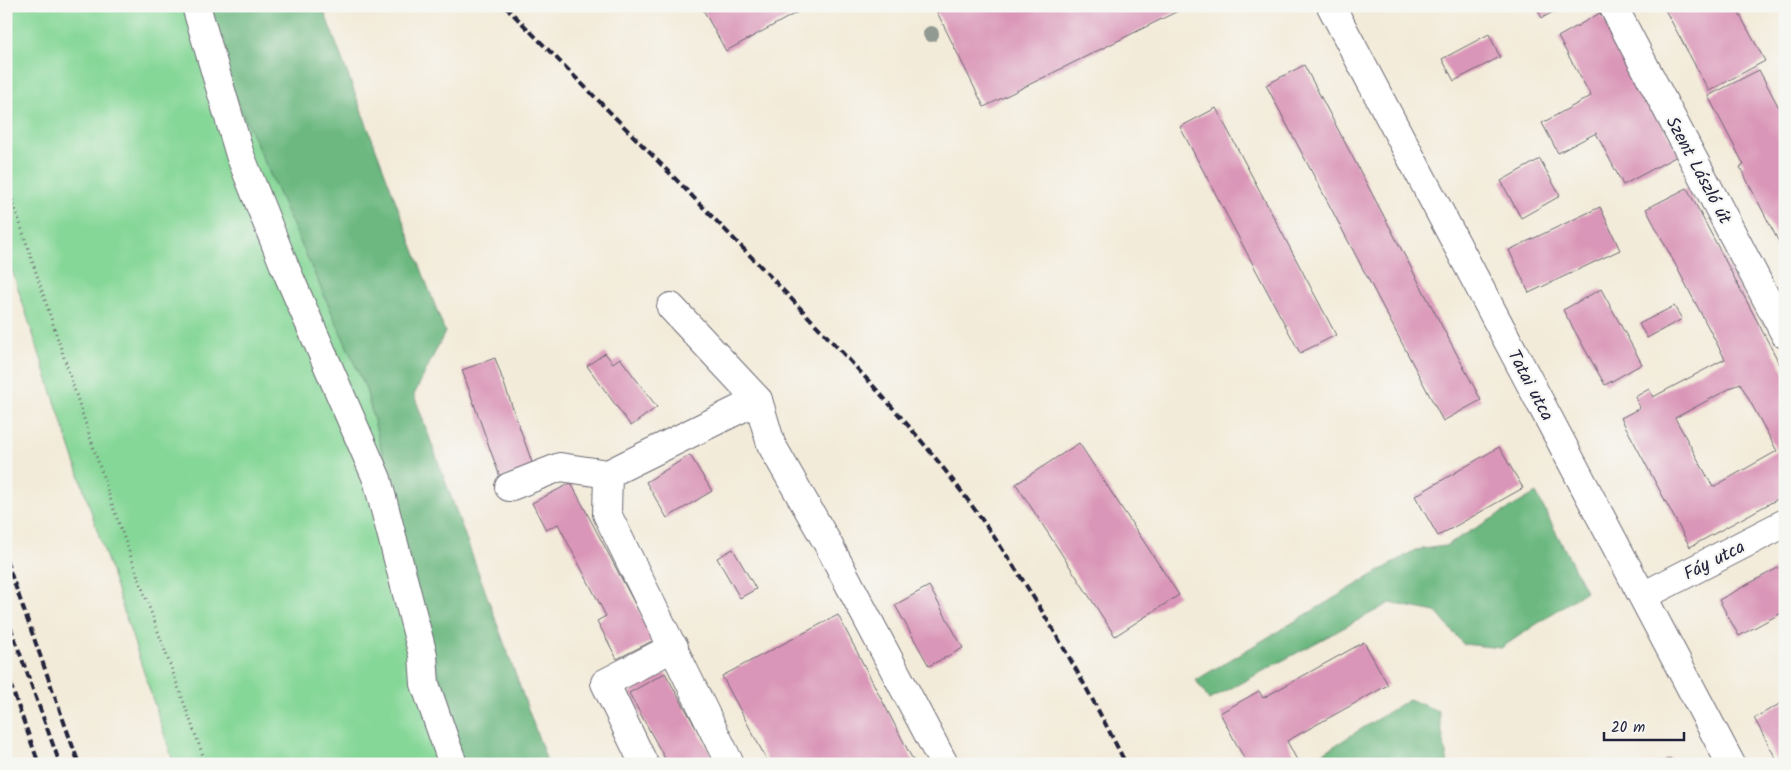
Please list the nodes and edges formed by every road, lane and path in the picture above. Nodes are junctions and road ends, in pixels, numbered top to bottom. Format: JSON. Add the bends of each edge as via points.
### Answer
{"nodes":[{"id":1,"x":196,"y":6,"type":"edge"},
{"id":2,"x":1331,"y":6,"type":"edge"},
{"id":3,"x":1613,"y":6,"type":"edge"},
{"id":4,"x":6,"y":181,"type":"edge"},
{"id":5,"x":671,"y":308,"type":"dead end"},
{"id":6,"x":1785,"y":334,"type":"edge"},
{"id":7,"x":758,"y":400,"type":"junction"},
{"id":8,"x":608,"y":474,"type":"junction"},
{"id":9,"x":509,"y":488,"type":"dead end"},
{"id":10,"x":1785,"y":524,"type":"edge"},
{"id":11,"x":1642,"y":596,"type":"junction"},
{"id":12,"x":674,"y":647,"type":"junction"},
{"id":13,"x":206,"y":764,"type":"edge"},
{"id":14,"x":453,"y":764,"type":"edge"},
{"id":15,"x":644,"y":764,"type":"edge"},
{"id":16,"x":730,"y":764,"type":"edge"},
{"id":17,"x":944,"y":764,"type":"edge"},
{"id":18,"x":1731,"y":764,"type":"edge"}],
"edges":[{"from":1,"to":14,"type":"street","via":[[240,155],[377,478],[423,655],[425,684]]},
{"from":2,"to":11,"type":"street","name":"Tatai utca"},
{"from":3,"to":6,"type":"street","name":"Szent László út"},
{"from":4,"to":13,"type":"path","via":[[113,507]]},
{"from":5,"to":7,"type":"street"},
{"from":7,"to":8,"type":"street"},
{"from":7,"to":17,"type":"street","via":[[772,444]]},
{"from":8,"to":9,"type":"street","via":[[560,467]]},
{"from":8,"to":12,"type":"street","via":[[607,514]]},
{"from":10,"to":11,"type":"street","name":"Fáy utca"},
{"from":11,"to":18,"type":"street","name":"Tatai utca"},
{"from":12,"to":15,"type":"street","via":[[605,683]]},
{"from":12,"to":16,"type":"street"}]}
